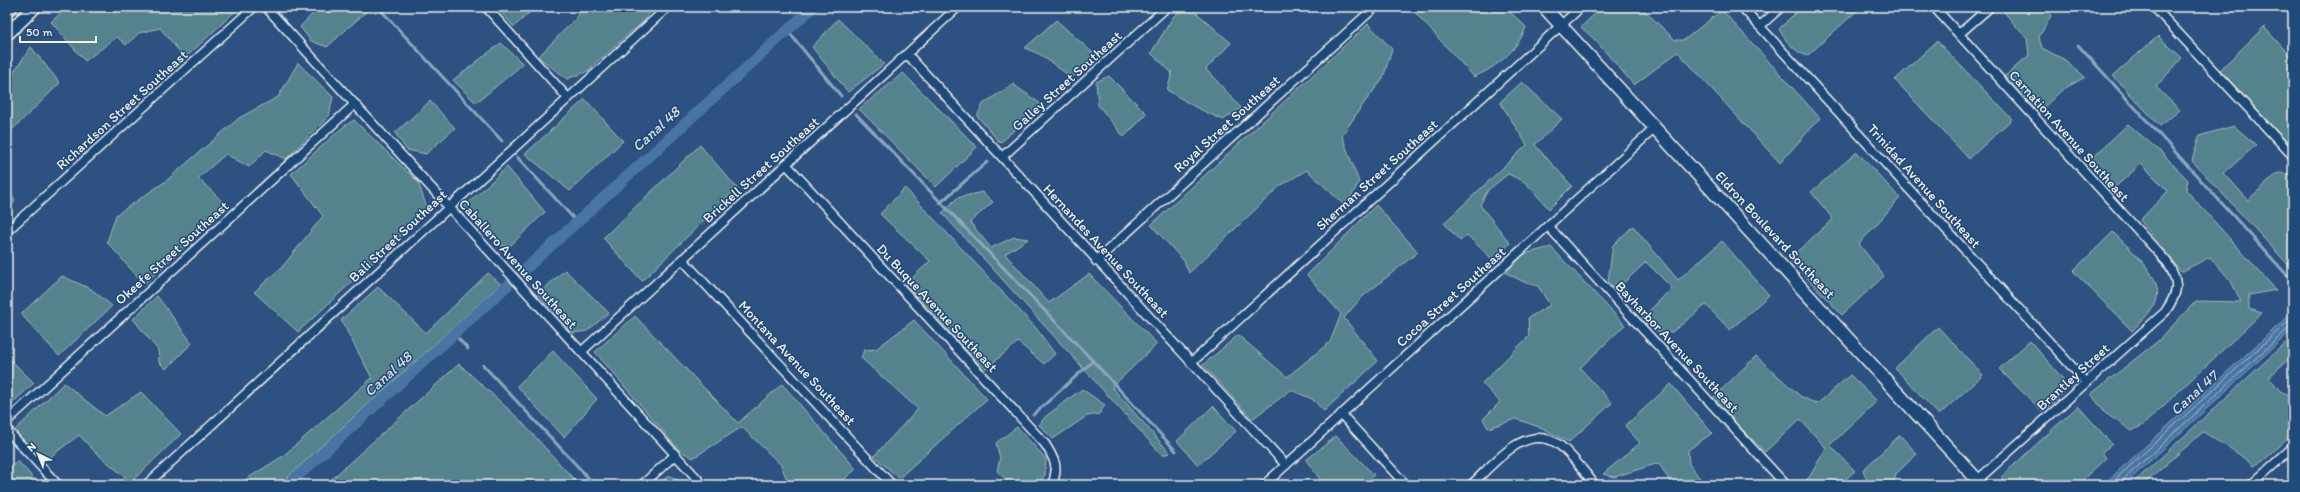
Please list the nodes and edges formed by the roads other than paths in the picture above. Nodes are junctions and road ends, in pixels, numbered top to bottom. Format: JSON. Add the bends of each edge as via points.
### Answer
{"nodes":[{"id":1,"x":11,"y":7,"type":"edge"},
{"id":2,"x":35,"y":7,"type":"edge"},
{"id":3,"x":254,"y":7,"type":"edge"},
{"id":4,"x":266,"y":7,"type":"edge"},
{"id":5,"x":486,"y":7,"type":"edge"},
{"id":6,"x":668,"y":7,"type":"edge"},
{"id":7,"x":958,"y":7,"type":"edge"},
{"id":8,"x":1168,"y":7,"type":"edge"},
{"id":9,"x":1374,"y":7,"type":"edge"},
{"id":10,"x":1544,"y":7,"type":"edge"},
{"id":11,"x":1580,"y":7,"type":"edge"},
{"id":12,"x":1742,"y":7,"type":"edge"},
{"id":13,"x":1781,"y":7,"type":"edge"},
{"id":14,"x":1934,"y":7,"type":"edge"},
{"id":15,"x":1990,"y":7,"type":"edge"},
{"id":16,"x":2154,"y":7,"type":"edge"},
{"id":17,"x":7,"y":10,"type":"edge"},
{"id":18,"x":1561,"y":26,"type":"junction"},
{"id":19,"x":1760,"y":26,"type":"junction"},
{"id":20,"x":7,"y":34,"type":"edge"},
{"id":21,"x":1960,"y":34,"type":"junction"},
{"id":22,"x":907,"y":54,"type":"junction"},
{"id":23,"x":567,"y":97,"type":"junction"},
{"id":24,"x":355,"y":104,"type":"junction"},
{"id":25,"x":1655,"y":128,"type":"junction"},
{"id":26,"x":2293,"y":156,"type":"edge"},
{"id":27,"x":1002,"y":157,"type":"junction"},
{"id":28,"x":786,"y":164,"type":"junction"},
{"id":29,"x":449,"y":207,"type":"junction"},
{"id":30,"x":1548,"y":226,"type":"junction"},
{"id":31,"x":7,"y":231,"type":"edge"},
{"id":32,"x":682,"y":259,"type":"junction"},
{"id":33,"x":1096,"y":261,"type":"junction"},
{"id":34,"x":2177,"y":286,"type":"joint"},
{"id":35,"x":581,"y":352,"type":"junction"},
{"id":36,"x":1191,"y":362,"type":"junction"},
{"id":37,"x":2086,"y":382,"type":"junction"},
{"id":38,"x":1341,"y":414,"type":"junction"},
{"id":39,"x":7,"y":421,"type":"edge"},
{"id":40,"x":7,"y":430,"type":"edge"},
{"id":41,"x":2293,"y":447,"type":"edge"},
{"id":42,"x":675,"y":455,"type":"junction"},
{"id":43,"x":1286,"y":466,"type":"junction"},
{"id":44,"x":1977,"y":483,"type":"edge"},
{"id":45,"x":58,"y":485,"type":"edge"},
{"id":46,"x":146,"y":485,"type":"edge"},
{"id":47,"x":642,"y":485,"type":"edge"},
{"id":48,"x":703,"y":485,"type":"edge"},
{"id":49,"x":892,"y":485,"type":"edge"},
{"id":50,"x":1052,"y":485,"type":"edge"},
{"id":51,"x":1264,"y":485,"type":"edge"},
{"id":52,"x":1406,"y":485,"type":"edge"},
{"id":53,"x":1471,"y":485,"type":"edge"},
{"id":54,"x":1596,"y":485,"type":"edge"},
{"id":55,"x":1786,"y":485,"type":"edge"},
{"id":56,"x":2251,"y":485,"type":"edge"}],
"edges":[{"from":1,"to":17,"type":"street"},
{"from":2,"to":20,"type":"street"},
{"from":3,"to":31,"type":"street","name":"Richardson Street Southeast"},
{"from":4,"to":24,"type":"street","name":"Caballero Avenue Southeast"},
{"from":5,"to":23,"type":"street"},
{"from":6,"to":23,"type":"street","name":"Bali Street Southeast"},
{"from":7,"to":22,"type":"street","name":"Brickell Street Southeast"},
{"from":8,"to":27,"type":"street","name":"Galley Street Southeast"},
{"from":9,"to":33,"type":"street","name":"Royal Street Southeast"},
{"from":10,"to":18,"type":"street","name":"Eldron Boulevard Southeast"},
{"from":11,"to":18,"type":"street","name":"Sherman Street Southeast"},
{"from":12,"to":19,"type":"street","name":"Trinidad Avenue Southeast"},
{"from":13,"to":19,"type":"street"},
{"from":14,"to":21,"type":"street","name":"Carnation Avenue Southeast"},
{"from":15,"to":21,"type":"street"},
{"from":16,"to":26,"type":"street"},
{"from":18,"to":25,"type":"street","name":"Eldron Boulevard Southeast"},
{"from":18,"to":36,"type":"street","name":"Sherman Street Southeast"},
{"from":19,"to":37,"type":"street","name":"Trinidad Avenue Southeast"},
{"from":21,"to":34,"type":"street","name":"Carnation Avenue Southeast","via":[[2167,262],[2175,275]]},
{"from":22,"to":27,"type":"street","name":"Hernandes Avenue Southeast"},
{"from":22,"to":28,"type":"street","name":"Brickell Street Southeast"},
{"from":23,"to":29,"type":"street","name":"Bali Street Southeast"},
{"from":24,"to":29,"type":"street","name":"Caballero Avenue Southeast"},
{"from":24,"to":39,"type":"street","name":"Okeefe Street Southeast"},
{"from":25,"to":30,"type":"street","name":"Cocoa Street Southeast"},
{"from":25,"to":44,"type":"street","name":"Eldron Boulevard Southeast"},
{"from":27,"to":33,"type":"street","name":"Hernandes Avenue Southeast"},
{"from":28,"to":32,"type":"street","name":"Brickell Street Southeast"},
{"from":28,"to":50,"type":"street","name":"Du Buque Avenue Southeast","via":[[1046,444],[1055,462]]},
{"from":29,"to":35,"type":"street","name":"Caballero Avenue Southeast"},
{"from":29,"to":46,"type":"street","name":"Bali Street Southeast"},
{"from":30,"to":38,"type":"street","name":"Cocoa Street Southeast"},
{"from":30,"to":55,"type":"street","name":"Bayharbor Avenue Southeast"},
{"from":32,"to":35,"type":"street","name":"Brickell Street Southeast"},
{"from":32,"to":49,"type":"street","name":"Montana Avenue Southeast"},
{"from":33,"to":36,"type":"street","name":"Hernandes Avenue Southeast"},
{"from":34,"to":37,"type":"street","name":"Brantley Street","via":[[2173,300],[2165,312]]},
{"from":35,"to":42,"type":"street","name":"Caballero Avenue Southeast"},
{"from":36,"to":43,"type":"street","name":"Hernandes Avenue Southeast"},
{"from":37,"to":44,"type":"street","name":"Brantley Street"},
{"from":38,"to":43,"type":"street","name":"Cocoa Street Southeast"},
{"from":38,"to":52,"type":"street"},
{"from":40,"to":45,"type":"street"},
{"from":41,"to":56,"type":"street"},
{"from":42,"to":47,"type":"street"},
{"from":42,"to":48,"type":"street","name":"Caballero Avenue Southeast"},
{"from":43,"to":51,"type":"street","name":"Cocoa Street Southeast"},
{"from":53,"to":54,"type":"street","via":[[1511,449],[1535,437],[1545,438],[1558,445]]}]}
